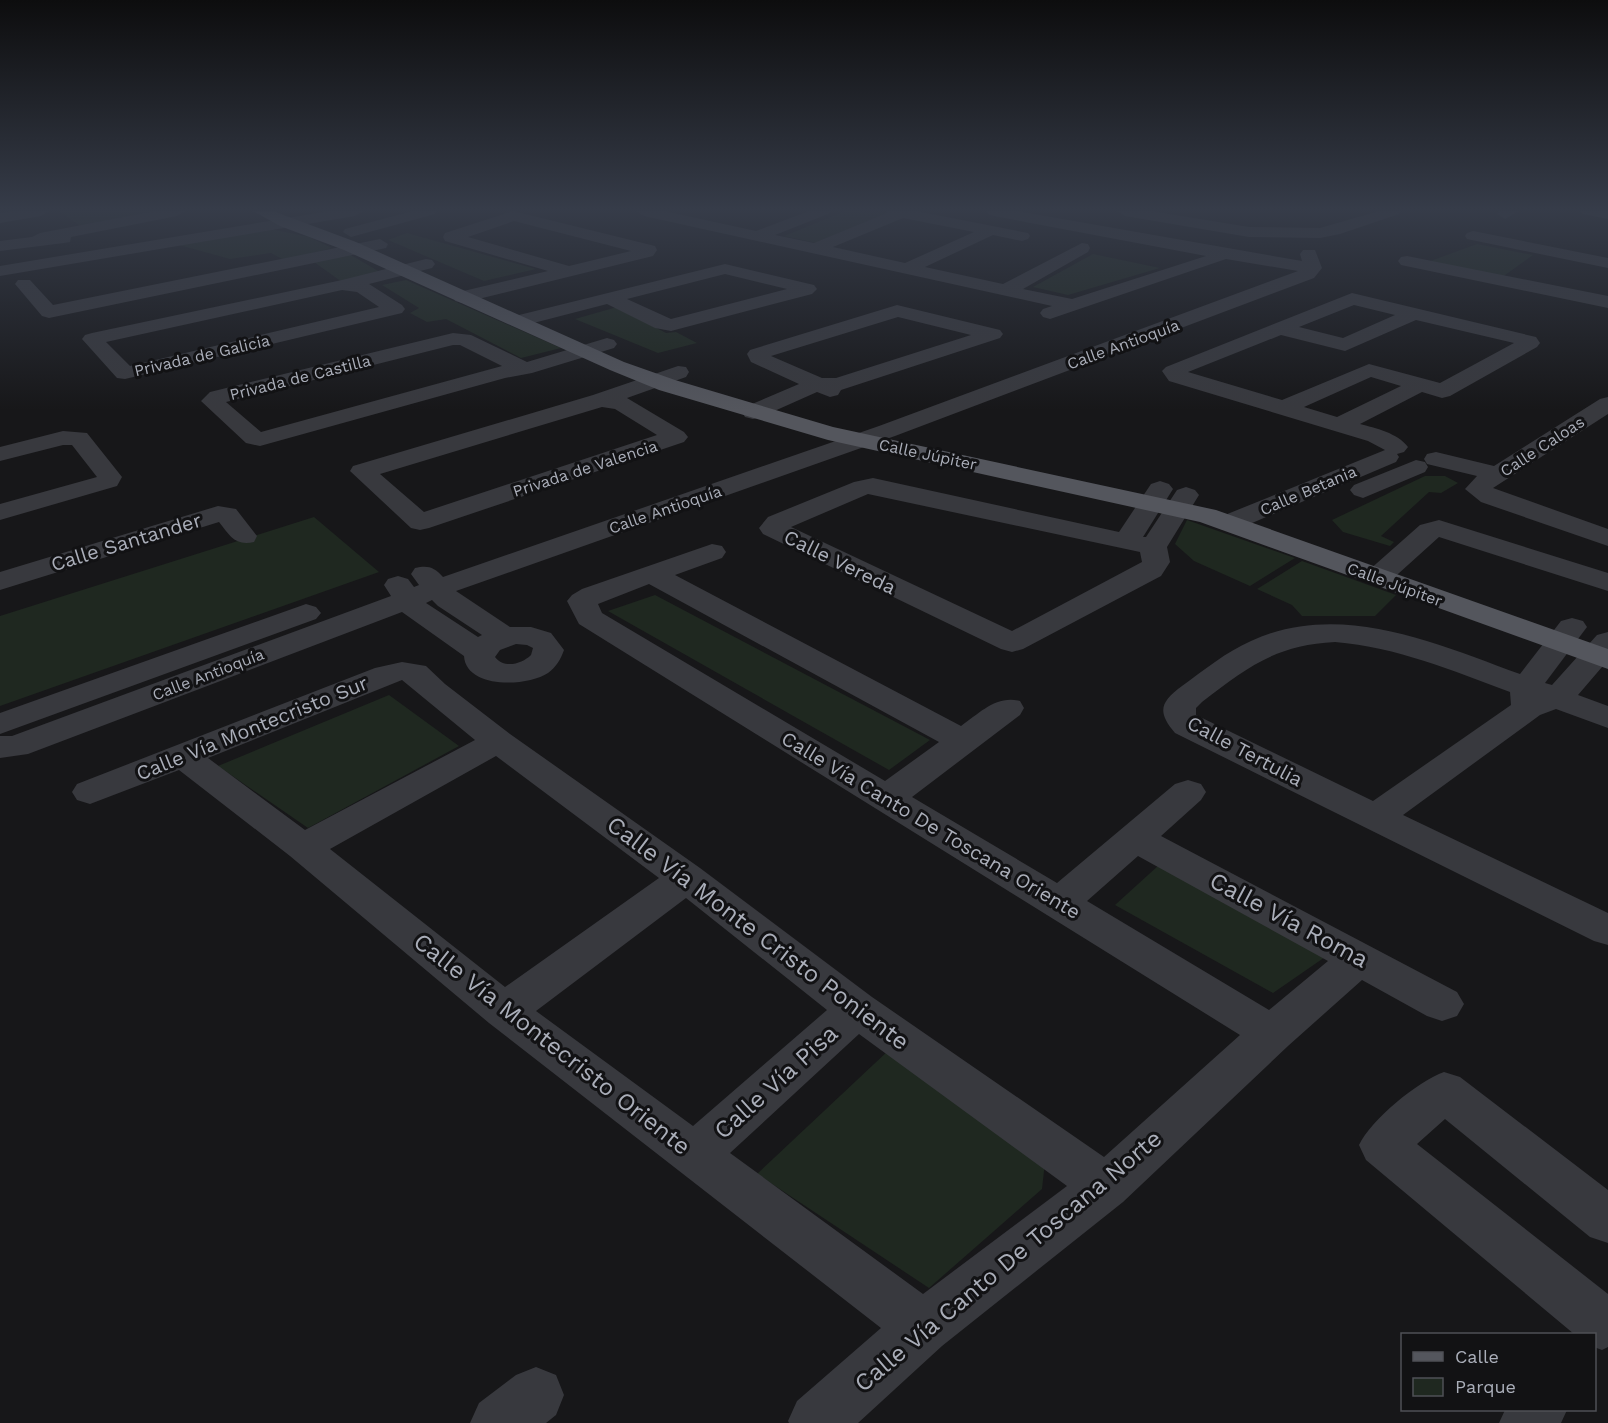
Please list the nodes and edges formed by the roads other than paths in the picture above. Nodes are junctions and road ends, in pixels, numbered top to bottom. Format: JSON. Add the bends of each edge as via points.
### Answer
{"nodes":[{"id":1,"x":62,"y":277,"type":"edge"},
{"id":2,"x":191,"y":277,"type":"edge"},
{"id":3,"x":218,"y":277,"type":"edge"},
{"id":4,"x":378,"y":277,"type":"edge"},
{"id":5,"x":392,"y":277,"type":"edge"},
{"id":6,"x":438,"y":277,"type":"edge"},
{"id":7,"x":527,"y":277,"type":"edge"},
{"id":8,"x":693,"y":277,"type":"edge"},
{"id":9,"x":760,"y":277,"type":"edge"},
{"id":10,"x":944,"y":277,"type":"edge"},
{"id":11,"x":1032,"y":277,"type":"edge"},
{"id":12,"x":1158,"y":277,"type":"edge"},
{"id":13,"x":1293,"y":277,"type":"edge"},
{"id":14,"x":1480,"y":277,"type":"edge"},
{"id":15,"x":1567,"y":277,"type":"edge"},
{"id":16,"x":202,"y":281,"type":"junction"},
{"id":17,"x":1138,"y":284,"type":"junction"},
{"id":18,"x":342,"y":285,"type":"junction"},
{"id":19,"x":362,"y":287,"type":"junction"},
{"id":20,"x":1549,"y":290,"type":"junction"},
{"id":21,"x":470,"y":291,"type":"junction"},
{"id":22,"x":1005,"y":291,"type":"junction"},
{"id":23,"x":616,"y":298,"type":"junction"},
{"id":24,"x":1193,"y":301,"type":"junction"},
{"id":25,"x":1608,"y":302,"type":"edge"},
{"id":26,"x":1072,"y":305,"type":"junction"},
{"id":27,"x":1415,"y":313,"type":"junction"},
{"id":28,"x":1034,"y":318,"type":"dead end"},
{"id":29,"x":535,"y":320,"type":"junction"},
{"id":30,"x":1279,"y":328,"type":"junction"},
{"id":31,"x":1101,"y":337,"type":"junction"},
{"id":32,"x":590,"y":345,"type":"junction"},
{"id":33,"x":1123,"y":345,"type":"junction"},
{"id":34,"x":514,"y":368,"type":"junction"},
{"id":35,"x":672,"y":378,"type":"junction"},
{"id":36,"x":1420,"y":385,"type":"junction"},
{"id":37,"x":828,"y":386,"type":"junction"},
{"id":38,"x":611,"y":402,"type":"junction"},
{"id":39,"x":1608,"y":404,"type":"edge"},
{"id":40,"x":1283,"y":408,"type":"junction"},
{"id":41,"x":772,"y":410,"type":"junction"},
{"id":42,"x":1339,"y":425,"type":"junction"},
{"id":43,"x":868,"y":431,"type":"junction"},
{"id":44,"x":828,"y":433,"type":"junction"},
{"id":45,"x":1392,"y":452,"type":"junction"},
{"id":46,"x":0,"y":454,"type":"edge"},
{"id":47,"x":1428,"y":464,"type":"junction"},
{"id":48,"x":1486,"y":482,"type":"junction"},
{"id":49,"x":1169,"y":499,"type":"junction"},
{"id":50,"x":0,"y":512,"type":"edge"},
{"id":51,"x":1255,"y":524,"type":"junction"},
{"id":52,"x":244,"y":536,"type":"dead end"},
{"id":53,"x":1608,"y":538,"type":"edge"},
{"id":54,"x":1127,"y":540,"type":"junction"},
{"id":55,"x":1153,"y":546,"type":"junction"},
{"id":56,"x":712,"y":552,"type":"dead end"},
{"id":57,"x":652,"y":574,"type":"junction"},
{"id":58,"x":1393,"y":574,"type":"junction"},
{"id":59,"x":0,"y":580,"type":"edge"},
{"id":60,"x":430,"y":580,"type":"junction"},
{"id":61,"x":1608,"y":582,"type":"edge"},
{"id":62,"x":402,"y":590,"type":"junction"},
{"id":63,"x":591,"y":607,"type":"junction"},
{"id":64,"x":1566,"y":635,"type":"junction"},
{"id":65,"x":1605,"y":649,"type":"edge"},
{"id":66,"x":490,"y":653,"type":"junction"},
{"id":67,"x":424,"y":682,"type":"junction"},
{"id":68,"x":1537,"y":697,"type":"junction"},
{"id":69,"x":1008,"y":708,"type":"dead end"},
{"id":70,"x":1608,"y":718,"type":"edge"},
{"id":71,"x":0,"y":724,"type":"edge"},
{"id":72,"x":498,"y":741,"type":"junction"},
{"id":73,"x":963,"y":741,"type":"junction"},
{"id":74,"x":0,"y":747,"type":"edge"},
{"id":75,"x":183,"y":756,"type":"junction"},
{"id":76,"x":90,"y":792,"type":"dead end"},
{"id":77,"x":1188,"y":792,"type":"dead end"},
{"id":78,"x":886,"y":798,"type":"junction"},
{"id":79,"x":1376,"y":817,"type":"junction"},
{"id":80,"x":1136,"y":838,"type":"junction"},
{"id":81,"x":303,"y":847,"type":"junction"},
{"id":82,"x":686,"y":878,"type":"junction"},
{"id":83,"x":1060,"y":902,"type":"junction"},
{"id":84,"x":1608,"y":930,"type":"edge"},
{"id":85,"x":1360,"y":958,"type":"junction"},
{"id":86,"x":1442,"y":1004,"type":"dead end"},
{"id":87,"x":857,"y":1009,"type":"junction"},
{"id":88,"x":504,"y":1011,"type":"junction"},
{"id":89,"x":1272,"y":1033,"type":"junction"},
{"id":90,"x":695,"y":1154,"type":"junction"},
{"id":91,"x":1106,"y":1186,"type":"junction"},
{"id":92,"x":1608,"y":1221,"type":"edge"},
{"id":93,"x":1601,"y":1324,"type":"edge"},
{"id":94,"x":923,"y":1327,"type":"junction"},
{"id":95,"x":1537,"y":1411,"type":"edge"},
{"id":96,"x":817,"y":1421,"type":"dead end"},
{"id":97,"x":1528,"y":1423,"type":"edge"}],
"edges":[{"from":1,"to":16,"type":"street","via":[[24,284],[49,312]]},
{"from":2,"to":16,"type":"street"},
{"from":3,"to":16,"type":"street"},
{"from":4,"to":18,"type":"street","name":"Privada de Galicia"},
{"from":5,"to":19,"type":"street","name":"Privada de Galicia"},
{"from":6,"to":21,"type":"main road","name":"Calle Júpiter"},
{"from":7,"to":21,"type":"street"},
{"from":8,"to":23,"type":"street"},
{"from":9,"to":23,"type":"street","via":[[808,289],[675,325],[662,324]]},
{"from":10,"to":22,"type":"street"},
{"from":11,"to":22,"type":"street"},
{"from":12,"to":17,"type":"street"},
{"from":13,"to":24,"type":"street","name":"Calle Antioquía"},
{"from":14,"to":20,"type":"street"},
{"from":15,"to":20,"type":"street"},
{"from":17,"to":24,"type":"street"},
{"from":17,"to":26,"type":"street"},
{"from":18,"to":19,"type":"street","name":"Privada de Galicia"},
{"from":18,"to":19,"type":"street","name":"Privada de Galicia","via":[[92,339],[125,373],[395,309]]},
{"from":20,"to":25,"type":"street"},
{"from":21,"to":29,"type":"main road","name":"Calle Júpiter"},
{"from":22,"to":26,"type":"street"},
{"from":23,"to":29,"type":"street"},
{"from":24,"to":31,"type":"street","name":"Calle Antioquía"},
{"from":24,"to":33,"type":"street","name":"Calle Antioquía"},
{"from":26,"to":28,"type":"street"},
{"from":27,"to":30,"type":"street","via":[[1352,299]]},
{"from":27,"to":30,"type":"street","via":[[1342,346]]},
{"from":27,"to":36,"type":"street","via":[[1530,343],[1442,391]]},
{"from":29,"to":32,"type":"main road","name":"Calle Júpiter"},
{"from":30,"to":40,"type":"street","via":[[1173,374]]},
{"from":31,"to":33,"type":"street"},
{"from":31,"to":43,"type":"street","name":"Calle Antioquía"},
{"from":32,"to":34,"type":"street","name":"Privada de Castilla"},
{"from":32,"to":35,"type":"main road","name":"Calle Júpiter"},
{"from":33,"to":43,"type":"street","name":"Calle Antioquía"},
{"from":34,"to":34,"type":"street","name":"Privada de Castilla","via":[[260,439],[212,401],[453,339],[464,339]]},
{"from":35,"to":38,"type":"street"},
{"from":35,"to":41,"type":"main road","name":"Calle Júpiter"},
{"from":36,"to":40,"type":"street","via":[[1365,371]]},
{"from":36,"to":42,"type":"street"},
{"from":37,"to":37,"type":"street","via":[[993,334],[897,311],[757,354],[758,358]]},
{"from":37,"to":41,"type":"street"},
{"from":38,"to":38,"type":"street","name":"Privada de Valencia","via":[[362,471],[420,522],[675,438]]},
{"from":39,"to":48,"type":"street","name":"Calle Caloas"},
{"from":40,"to":42,"type":"street"},
{"from":41,"to":43,"type":"main road","name":"Calle Júpiter"},
{"from":41,"to":44,"type":"main road","name":"Calle Júpiter"},
{"from":42,"to":45,"type":"street","via":[[1383,439]]},
{"from":43,"to":44,"type":"street","name":"Calle Antioquía"},
{"from":43,"to":49,"type":"main road","name":"Calle Júpiter"},
{"from":43,"to":60,"type":"street","name":"Calle Antioquía"},
{"from":44,"to":60,"type":"street","name":"Calle Antioquía"},
{"from":45,"to":47,"type":"street","via":[[1420,449]]},
{"from":45,"to":51,"type":"street","name":"Calle Betania"},
{"from":46,"to":50,"type":"street","via":[[63,438],[79,438],[110,477],[94,486]]},
{"from":47,"to":48,"type":"street"},
{"from":47,"to":51,"type":"street","name":"Calle Betania"},
{"from":48,"to":53,"type":"street","via":[[1490,497]]},
{"from":49,"to":51,"type":"main road","name":"Calle Júpiter"},
{"from":49,"to":54,"type":"street"},
{"from":49,"to":55,"type":"street","name":"Calle Vereda"},
{"from":51,"to":58,"type":"main road","name":"Calle Júpiter"},
{"from":52,"to":59,"type":"street","name":"Calle Santander","via":[[227,515],[218,514]]},
{"from":54,"to":55,"type":"street","name":"Calle Vereda"},
{"from":54,"to":55,"type":"street","name":"Calle Vereda","via":[[873,486],[772,528],[1011,643],[1151,570],[1156,562]]},
{"from":56,"to":57,"type":"street"},
{"from":57,"to":63,"type":"street"},
{"from":57,"to":73,"type":"street"},
{"from":58,"to":61,"type":"street","via":[[1444,535],[1455,532]]},
{"from":58,"to":64,"type":"main road","name":"Calle Júpiter"},
{"from":60,"to":62,"type":"street","name":"Calle Antioquía"},
{"from":60,"to":66,"type":"street"},
{"from":62,"to":66,"type":"street","via":[[413,607]]},
{"from":62,"to":71,"type":"street","name":"Calle Antioquía"},
{"from":62,"to":74,"type":"street","name":"Calle Antioquía","via":[[16,746]]},
{"from":63,"to":66,"type":"street","via":[[543,641],[526,636]]},
{"from":63,"to":78,"type":"street","name":"Calle Vía Canto De Toscana Oriente"},
{"from":64,"to":65,"type":"main road","name":"Calle Júpiter"},
{"from":64,"to":68,"type":"street"},
{"from":65,"to":68,"type":"street"},
{"from":66,"to":67,"type":"street","name":"Calle Vía Montecristo Sur"},
{"from":67,"to":72,"type":"street","name":"Calle Vía Monte Cristo Poniente"},
{"from":67,"to":75,"type":"street","name":"Calle Vía Montecristo Sur","via":[[402,671],[386,675]]},
{"from":68,"to":70,"type":"street","name":"Calle Tertulia"},
{"from":68,"to":79,"type":"street"},
{"from":68,"to":79,"type":"street","name":"Calle Tertulia","via":[[1406,644],[1330,632],[1286,638],[1250,652],[1180,704],[1180,718],[1187,726]]},
{"from":69,"to":73,"type":"street"},
{"from":72,"to":81,"type":"street"},
{"from":72,"to":82,"type":"street","name":"Calle Vía Monte Cristo Poniente"},
{"from":73,"to":78,"type":"street"},
{"from":75,"to":76,"type":"street","name":"Calle Vía Montecristo Sur"},
{"from":75,"to":81,"type":"street","name":"Calle Vía Montecristo Oriente"},
{"from":77,"to":80,"type":"street"},
{"from":78,"to":83,"type":"street","name":"Calle Vía Canto De Toscana Oriente"},
{"from":79,"to":84,"type":"street","name":"Calle Tertulia"},
{"from":80,"to":83,"type":"street"},
{"from":80,"to":85,"type":"street","name":"Calle Vía Roma"},
{"from":81,"to":88,"type":"street","name":"Calle Vía Montecristo Oriente"},
{"from":82,"to":87,"type":"street","name":"Calle Vía Monte Cristo Poniente"},
{"from":82,"to":88,"type":"street"},
{"from":83,"to":89,"type":"street","name":"Calle Vía Canto De Toscana Oriente"},
{"from":85,"to":86,"type":"street","name":"Calle Vía Roma"},
{"from":85,"to":89,"type":"street","name":"Calle Vía Canto De Toscana Norte"},
{"from":87,"to":90,"type":"street","name":"Calle Vía Pisa"},
{"from":87,"to":91,"type":"street","name":"Calle Vía Monte Cristo Poniente"},
{"from":88,"to":90,"type":"street","name":"Calle Vía Montecristo Oriente"},
{"from":89,"to":91,"type":"street","name":"Calle Vía Canto De Toscana Norte"},
{"from":90,"to":94,"type":"street","name":"Calle Vía Montecristo Oriente"},
{"from":91,"to":94,"type":"street","name":"Calle Vía Canto De Toscana Norte"},
{"from":92,"to":93,"type":"street","via":[[1444,1091],[1383,1144]]},
{"from":94,"to":96,"type":"street","name":"Calle Vía Canto De Toscana Norte"},
{"from":95,"to":97,"type":"street"}]}
